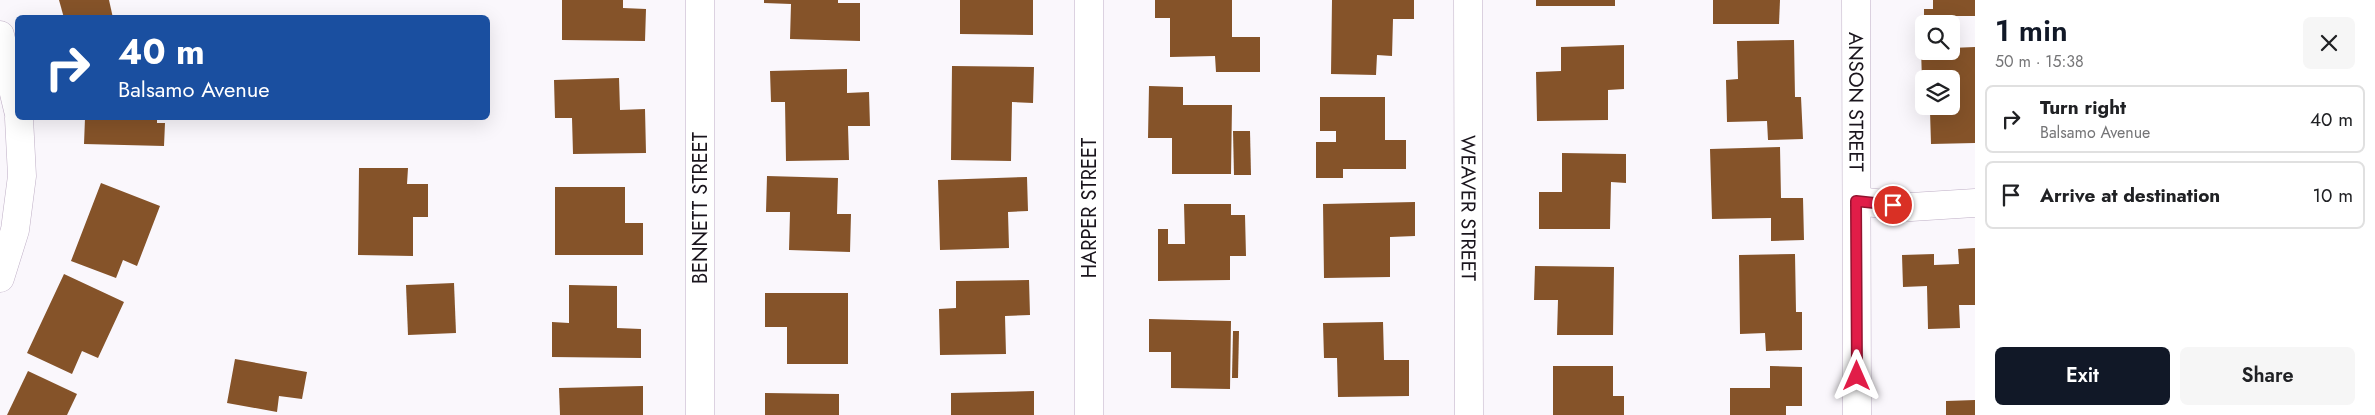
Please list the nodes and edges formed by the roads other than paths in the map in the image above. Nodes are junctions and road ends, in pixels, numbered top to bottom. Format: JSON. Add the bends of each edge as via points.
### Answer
{"nodes":[{"id":1,"x":700,"y":0,"type":"edge"},
{"id":2,"x":1089,"y":0,"type":"edge"},
{"id":3,"x":1468,"y":0,"type":"edge"},
{"id":4,"x":1856,"y":0,"type":"edge"},
{"id":5,"x":0,"y":35,"type":"edge"},
{"id":6,"x":15,"y":98,"type":"edge"},
{"id":7,"x":19,"y":120,"type":"edge"},
{"id":8,"x":1856,"y":201,"type":"junction"},
{"id":9,"x":1975,"y":203,"type":"edge"},
{"id":10,"x":0,"y":278,"type":"edge"},
{"id":11,"x":700,"y":415,"type":"edge"},
{"id":12,"x":1089,"y":415,"type":"edge"},
{"id":13,"x":1469,"y":415,"type":"edge"},
{"id":14,"x":1857,"y":415,"type":"edge"}],
"edges":[{"from":1,"to":11,"type":"street","name":"BENNETT STREET"},
{"from":2,"to":12,"type":"street","name":"HARPER STREET"},
{"from":3,"to":13,"type":"street","name":"WEAVER STREET"},
{"from":4,"to":8,"type":"street","name":"ANSON STREET"},
{"from":5,"to":6,"type":"street"},
{"from":7,"to":10,"type":"street","via":[[22,176],[15,230]]},
{"from":8,"to":9,"type":"street","via":[[1911,207]]},
{"from":8,"to":14,"type":"street","name":"ANSON STREET"}]}
